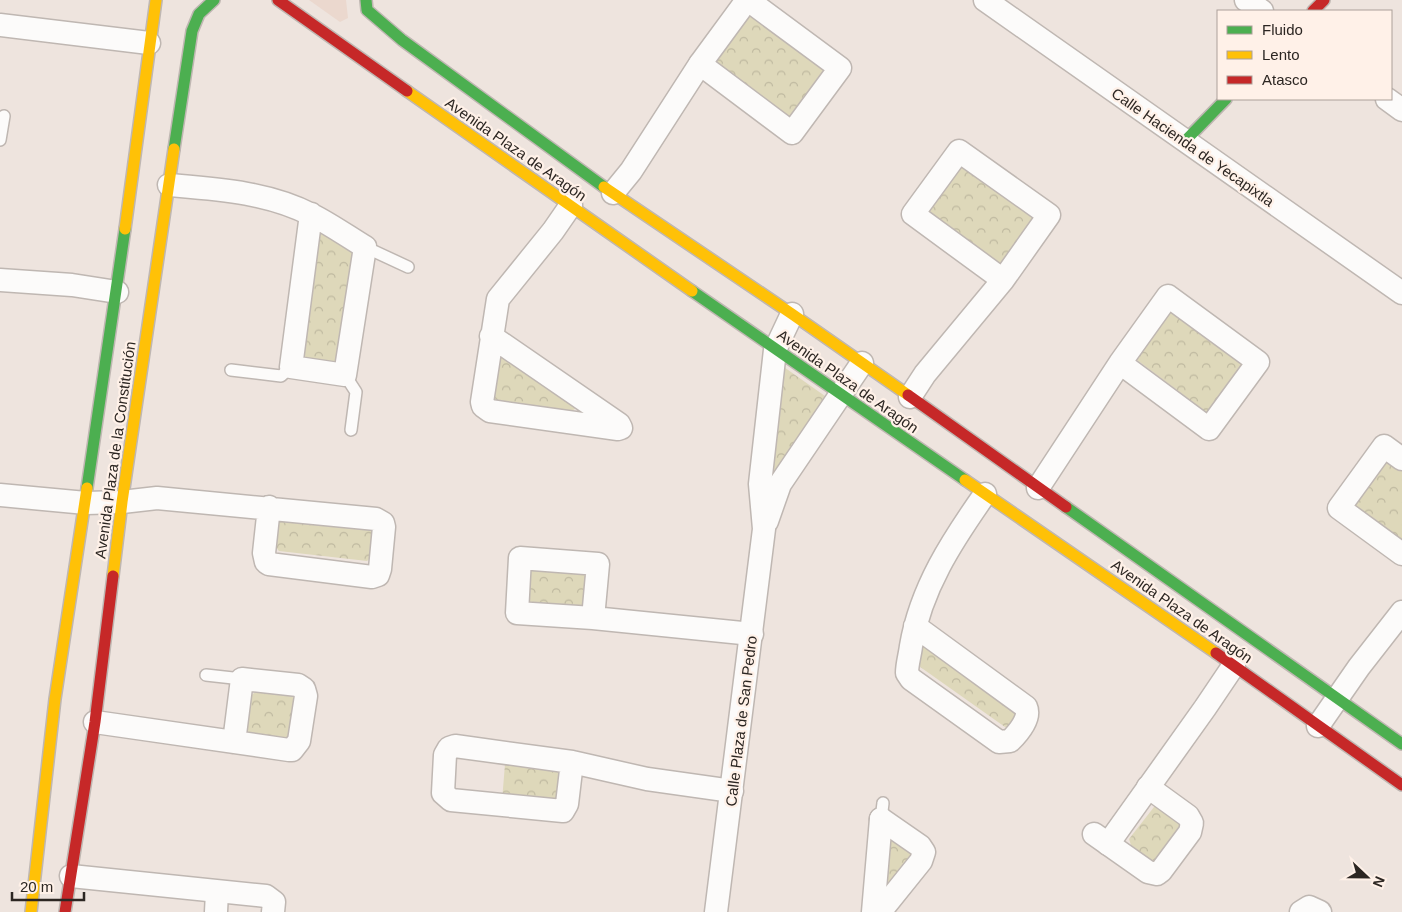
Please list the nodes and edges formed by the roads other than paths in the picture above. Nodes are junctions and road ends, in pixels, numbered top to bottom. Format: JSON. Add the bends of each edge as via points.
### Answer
{"nodes":[{"id":1,"x":156,"y":0,"type":"edge"},
{"id":2,"x":214,"y":0,"type":"edge"},
{"id":3,"x":278,"y":0,"type":"edge"},
{"id":4,"x":747,"y":0,"type":"edge"},
{"id":5,"x":985,"y":0,"type":"edge"},
{"id":6,"x":1246,"y":0,"type":"edge"},
{"id":7,"x":1324,"y":0,"type":"edge"},
{"id":8,"x":366,"y":10,"type":"edge"},
{"id":9,"x":1261,"y":10,"type":"edge"},
{"id":10,"x":1314,"y":10,"type":"edge"},
{"id":11,"x":0,"y":25,"type":"edge"},
{"id":12,"x":351,"y":35,"type":"dead end"},
{"id":13,"x":336,"y":41,"type":"junction"},
{"id":14,"x":149,"y":43,"type":"junction"},
{"id":15,"x":700,"y":64,"type":"junction"},
{"id":16,"x":1225,"y":100,"type":"edge"},
{"id":17,"x":1387,"y":100,"type":"edge"},
{"id":18,"x":1402,"y":110,"type":"edge"},
{"id":19,"x":4,"y":116,"type":"dead end"},
{"id":20,"x":0,"y":140,"type":"edge"},
{"id":21,"x":1185,"y":141,"type":"junction"},
{"id":22,"x":169,"y":185,"type":"junction"},
{"id":23,"x":613,"y":193,"type":"junction"},
{"id":24,"x":570,"y":205,"type":"junction"},
{"id":25,"x":311,"y":214,"type":"junction"},
{"id":26,"x":365,"y":247,"type":"junction"},
{"id":27,"x":408,"y":267,"type":"dead end"},
{"id":28,"x":0,"y":280,"type":"edge"},
{"id":29,"x":1003,"y":280,"type":"junction"},
{"id":30,"x":117,"y":292,"type":"junction"},
{"id":31,"x":1402,"y":293,"type":"edge"},
{"id":32,"x":792,"y":314,"type":"junction"},
{"id":33,"x":491,"y":336,"type":"junction"},
{"id":34,"x":775,"y":350,"type":"junction"},
{"id":35,"x":862,"y":363,"type":"junction"},
{"id":36,"x":1120,"y":363,"type":"junction"},
{"id":37,"x":291,"y":367,"type":"junction"},
{"id":38,"x":232,"y":370,"type":"dead end"},
{"id":39,"x":344,"y":375,"type":"junction"},
{"id":40,"x":841,"y":394,"type":"junction"},
{"id":41,"x":910,"y":396,"type":"junction"},
{"id":42,"x":351,"y":430,"type":"dead end"},
{"id":43,"x":1402,"y":459,"type":"edge"},
{"id":44,"x":1038,"y":488,"type":"junction"},
{"id":45,"x":985,"y":494,"type":"junction"},
{"id":46,"x":0,"y":495,"type":"edge"},
{"id":47,"x":122,"y":502,"type":"junction"},
{"id":48,"x":86,"y":503,"type":"junction"},
{"id":49,"x":269,"y":507,"type":"junction"},
{"id":50,"x":764,"y":529,"type":"junction"},
{"id":51,"x":1402,"y":554,"type":"edge"},
{"id":52,"x":1402,"y":612,"type":"edge"},
{"id":53,"x":593,"y":618,"type":"dead end"},
{"id":54,"x":915,"y":626,"type":"junction"},
{"id":55,"x":752,"y":634,"type":"junction"},
{"id":56,"x":1234,"y":664,"type":"junction"},
{"id":57,"x":206,"y":675,"type":"dead end"},
{"id":58,"x":242,"y":679,"type":"junction"},
{"id":59,"x":1337,"y":699,"type":"junction"},
{"id":60,"x":94,"y":722,"type":"junction"},
{"id":61,"x":1318,"y":726,"type":"junction"},
{"id":62,"x":234,"y":742,"type":"junction"},
{"id":63,"x":1402,"y":744,"type":"edge"},
{"id":64,"x":572,"y":762,"type":"junction"},
{"id":65,"x":1402,"y":785,"type":"edge"},
{"id":66,"x":1148,"y":787,"type":"junction"},
{"id":67,"x":732,"y":791,"type":"junction"},
{"id":68,"x":71,"y":876,"type":"junction"},
{"id":69,"x":217,"y":902,"type":"edge"},
{"id":70,"x":31,"y":912,"type":"edge"},
{"id":71,"x":66,"y":912,"type":"edge"},
{"id":72,"x":273,"y":912,"type":"edge"},
{"id":73,"x":716,"y":912,"type":"edge"},
{"id":74,"x":873,"y":912,"type":"edge"},
{"id":75,"x":880,"y":912,"type":"edge"}],
"edges":[{"from":1,"to":14,"type":"street","name":"Avenida Plaza de la Constitución"},
{"from":2,"to":22,"type":"street","name":"Avenida Plaza de la Constitución","via":[[204,7],[194,23],[190,38]]},
{"from":3,"to":13,"type":"street","name":"Avenida Plaza de Aragón"},
{"from":4,"to":15,"type":"street"},
{"from":4,"to":15,"type":"street","via":[[840,68],[792,134]]},
{"from":5,"to":21,"type":"street","name":"Calle Hacienda de Yecapixtla"},
{"from":6,"to":9,"type":"street"},
{"from":7,"to":10,"type":"street"},
{"from":8,"to":23,"type":"street","name":"Avenida Plaza de Aragón","via":[[402,40]]},
{"from":11,"to":14,"type":"street"},
{"from":12,"to":13,"type":"street"},
{"from":13,"to":24,"type":"street","name":"Avenida Plaza de Aragón"},
{"from":14,"to":30,"type":"street","name":"Avenida Plaza de la Constitución"},
{"from":15,"to":23,"type":"street","via":[[631,171]]},
{"from":16,"to":21,"type":"street"},
{"from":17,"to":18,"type":"street"},
{"from":19,"to":20,"type":"lane"},
{"from":21,"to":31,"type":"street","name":"Calle Hacienda de Yecapixtla"},
{"from":22,"to":25,"type":"street","via":[[252,195]]},
{"from":22,"to":47,"type":"street","name":"Avenida Plaza de la Constitución"},
{"from":23,"to":32,"type":"street","name":"Avenida Plaza de Aragón"},
{"from":24,"to":33,"type":"street","via":[[498,300]]},
{"from":24,"to":34,"type":"street","name":"Avenida Plaza de Aragón"},
{"from":25,"to":26,"type":"street"},
{"from":25,"to":37,"type":"street"},
{"from":26,"to":27,"type":"lane"},
{"from":26,"to":39,"type":"street"},
{"from":28,"to":30,"type":"street"},
{"from":29,"to":29,"type":"street","via":[[1049,215],[959,151],[913,214]]},
{"from":29,"to":41,"type":"street"},
{"from":30,"to":48,"type":"street","name":"Avenida Plaza de la Constitución"},
{"from":32,"to":34,"type":"street","name":"Calle Plaza de San Pedro"},
{"from":32,"to":35,"type":"street","name":"Avenida Plaza de Aragón"},
{"from":33,"to":33,"type":"street","via":[[482,398],[486,409],[621,428]]},
{"from":34,"to":40,"type":"street","name":"Avenida Plaza de Aragón"},
{"from":34,"to":50,"type":"street","name":"Calle Plaza de San Pedro","via":[[760,484]]},
{"from":35,"to":40,"type":"street","name":"Calle Plaza de San Pedro"},
{"from":35,"to":41,"type":"street","name":"Avenida Plaza de Aragón"},
{"from":36,"to":36,"type":"street","via":[[1168,296],[1258,362],[1209,428]]},
{"from":36,"to":44,"type":"street"},
{"from":37,"to":38,"type":"lane","via":[[281,376]]},
{"from":37,"to":39,"type":"street"},
{"from":39,"to":42,"type":"lane","via":[[356,392]]},
{"from":40,"to":45,"type":"street","name":"Avenida Plaza de Aragón"},
{"from":40,"to":50,"type":"street","name":"Calle Plaza de San Pedro","via":[[780,484]]},
{"from":41,"to":44,"type":"street","name":"Avenida Plaza de Aragón"},
{"from":43,"to":51,"type":"street","via":[[1384,446],[1339,508]]},
{"from":44,"to":59,"type":"street","name":"Avenida Plaza de Aragón"},
{"from":45,"to":54,"type":"street","via":[[957,534],[924,596]]},
{"from":45,"to":56,"type":"street","name":"Avenida Plaza de Aragón"},
{"from":46,"to":48,"type":"street"},
{"from":47,"to":48,"type":"street"},
{"from":47,"to":49,"type":"street","via":[[156,498]]},
{"from":47,"to":60,"type":"street","name":"Avenida Plaza de la Constitución"},
{"from":48,"to":70,"type":"street","name":"Avenida Plaza de la Constitución","via":[[55,699]]},
{"from":49,"to":49,"type":"street","via":[[380,520],[384,530],[378,575],[372,577],[269,564],[264,553]]},
{"from":50,"to":55,"type":"street","name":"Calle Plaza de San Pedro"},
{"from":52,"to":59,"type":"street"},
{"from":53,"to":55,"type":"street"},
{"from":54,"to":54,"type":"street","via":[[907,669],[909,676],[999,742],[1010,741],[1027,717],[1026,707]]},
{"from":55,"to":67,"type":"street","name":"Calle Plaza de San Pedro"},
{"from":56,"to":61,"type":"street","name":"Avenida Plaza de Aragón"},
{"from":56,"to":66,"type":"street"},
{"from":57,"to":58,"type":"lane"},
{"from":58,"to":62,"type":"street"},
{"from":58,"to":62,"type":"street","via":[[298,685],[306,696],[300,741],[295,748],[289,750]]},
{"from":59,"to":61,"type":"street"},
{"from":59,"to":63,"type":"street","name":"Avenida Plaza de Aragón"},
{"from":60,"to":62,"type":"street"},
{"from":60,"to":68,"type":"street","name":"Avenida Plaza de la Constitución"},
{"from":61,"to":65,"type":"street","name":"Avenida Plaza de Aragón"},
{"from":64,"to":64,"type":"street","via":[[452,746],[445,755],[443,792],[451,800],[563,811],[568,804]]},
{"from":64,"to":67,"type":"street","via":[[647,779]]},
{"from":66,"to":66,"type":"street","via":[[1188,816],[1192,823],[1190,832],[1157,874],[1148,872],[1101,838]]},
{"from":67,"to":73,"type":"street","name":"Calle Plaza de San Pedro"},
{"from":68,"to":69,"type":"street"},
{"from":68,"to":71,"type":"street","name":"Avenida Plaza de la Constitución"},
{"from":69,"to":72,"type":"street","via":[[266,896],[274,902]]},
{"from":74,"to":75,"type":"street","via":[[882,811],[924,852],[921,861]]}]}
